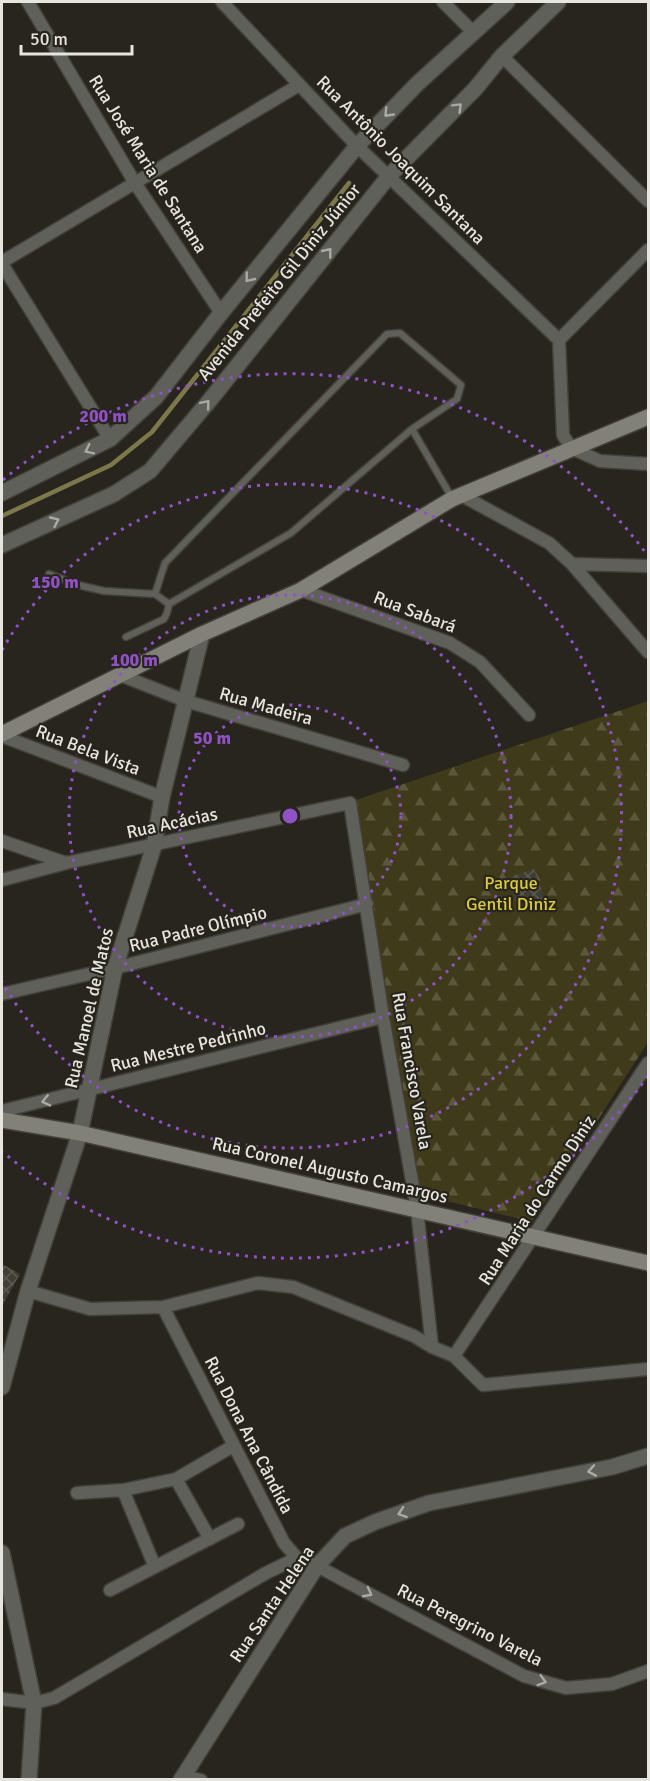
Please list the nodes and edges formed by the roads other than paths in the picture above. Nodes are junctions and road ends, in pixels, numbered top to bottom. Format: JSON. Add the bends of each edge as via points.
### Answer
{"nodes":[{"id":1,"x":28,"y":2,"type":"edge"},
{"id":2,"x":222,"y":2,"type":"edge"},
{"id":3,"x":443,"y":2,"type":"edge"},
{"id":4,"x":507,"y":2,"type":"edge"},
{"id":5,"x":558,"y":2,"type":"edge"},
{"id":6,"x":473,"y":32,"type":"junction"},
{"id":7,"x":502,"y":56,"type":"junction"},
{"id":8,"x":299,"y":85,"type":"junction"},
{"id":9,"x":357,"y":146,"type":"junction"},
{"id":10,"x":389,"y":176,"type":"junction"},
{"id":11,"x":135,"y":183,"type":"junction"},
{"id":12,"x":648,"y":201,"type":"edge"},
{"id":13,"x":648,"y":250,"type":"edge"},
{"id":14,"x":2,"y":263,"type":"edge"},
{"id":15,"x":221,"y":313,"type":"junction"},
{"id":16,"x":559,"y":340,"type":"junction"},
{"id":17,"x":648,"y":417,"type":"edge"},
{"id":18,"x":412,"y":429,"type":"junction"},
{"id":19,"x":110,"y":440,"type":"junction"},
{"id":20,"x":571,"y":448,"type":"junction"},
{"id":21,"x":648,"y":464,"type":"edge"},
{"id":22,"x":2,"y":493,"type":"edge"},
{"id":23,"x":457,"y":497,"type":"junction"},
{"id":24,"x":2,"y":545,"type":"edge"},
{"id":25,"x":572,"y":564,"type":"junction"},
{"id":26,"x":648,"y":566,"type":"edge"},
{"id":27,"x":49,"y":574,"type":"dead end"},
{"id":28,"x":301,"y":590,"type":"junction"},
{"id":29,"x":155,"y":594,"type":"junction"},
{"id":30,"x":169,"y":604,"type":"junction"},
{"id":31,"x":202,"y":634,"type":"junction"},
{"id":32,"x":126,"y":637,"type":"dead end"},
{"id":33,"x":648,"y":652,"type":"edge"},
{"id":34,"x":120,"y":675,"type":"junction"},
{"id":35,"x":186,"y":701,"type":"junction"},
{"id":36,"x":529,"y":715,"type":"dead end"},
{"id":37,"x":2,"y":735,"type":"edge"},
{"id":38,"x":404,"y":765,"type":"dead end"},
{"id":39,"x":162,"y":797,"type":"junction"},
{"id":40,"x":350,"y":803,"type":"joint"},
{"id":41,"x":2,"y":840,"type":"edge"},
{"id":42,"x":154,"y":846,"type":"junction"},
{"id":43,"x":66,"y":863,"type":"junction"},
{"id":44,"x":2,"y":880,"type":"edge"},
{"id":45,"x":367,"y":904,"type":"junction"},
{"id":46,"x":115,"y":968,"type":"junction"},
{"id":47,"x":2,"y":994,"type":"edge"},
{"id":48,"x":383,"y":1017,"type":"junction"},
{"id":49,"x":648,"y":1063,"type":"edge"},
{"id":50,"x":90,"y":1091,"type":"junction"},
{"id":51,"x":2,"y":1111,"type":"edge"},
{"id":52,"x":2,"y":1120,"type":"edge"},
{"id":53,"x":80,"y":1133,"type":"junction"},
{"id":54,"x":417,"y":1209,"type":"junction"},
{"id":55,"x":535,"y":1236,"type":"junction"},
{"id":56,"x":648,"y":1263,"type":"edge"},
{"id":57,"x":28,"y":1291,"type":"junction"},
{"id":58,"x":163,"y":1307,"type":"junction"},
{"id":59,"x":432,"y":1347,"type":"junction"},
{"id":60,"x":454,"y":1356,"type":"junction"},
{"id":61,"x":648,"y":1369,"type":"edge"},
{"id":62,"x":2,"y":1387,"type":"edge"},
{"id":63,"x":233,"y":1446,"type":"junction"},
{"id":64,"x":648,"y":1456,"type":"edge"},
{"id":65,"x":176,"y":1479,"type":"junction"},
{"id":66,"x":123,"y":1490,"type":"junction"},
{"id":67,"x":77,"y":1493,"type":"dead end"},
{"id":68,"x":238,"y":1524,"type":"dead end"},
{"id":69,"x":210,"y":1539,"type":"junction"},
{"id":70,"x":2,"y":1553,"type":"edge"},
{"id":71,"x":297,"y":1558,"type":"junction"},
{"id":72,"x":317,"y":1566,"type":"junction"},
{"id":73,"x":155,"y":1567,"type":"junction"},
{"id":74,"x":110,"y":1590,"type":"dead end"},
{"id":75,"x":648,"y":1671,"type":"edge"},
{"id":76,"x":2,"y":1699,"type":"edge"},
{"id":77,"x":34,"y":1703,"type":"junction"},
{"id":78,"x":182,"y":1778,"type":"edge"},
{"id":79,"x":29,"y":1779,"type":"edge"},
{"id":80,"x":201,"y":1779,"type":"edge"}],
"edges":[{"from":1,"to":11,"type":"street","name":"Rua José Maria de Santana"},
{"from":2,"to":8,"type":"street","name":"Rua Antônio Joaquim Santana"},
{"from":3,"to":6,"type":"street"},
{"from":4,"to":6,"type":"street","name":"Avenida Prefeito Gil Diniz Júnior"},
{"from":5,"to":7,"type":"street","name":"Avenida Prefeito Gil Diniz Júnior"},
{"from":6,"to":9,"type":"street","name":"Avenida Prefeito Gil Diniz Júnior","one_way":true},
{"from":10,"to":7,"type":"street","name":"Avenida Prefeito Gil Diniz Júnior","one_way":true,"via":[[476,89]]},
{"from":7,"to":12,"type":"street"},
{"from":8,"to":9,"type":"street","name":"Rua Antônio Joaquim Santana"},
{"from":8,"to":11,"type":"street"},
{"from":9,"to":10,"type":"street","name":"Rua Antônio Joaquim Santana"},
{"from":9,"to":15,"type":"street","name":"Avenida Prefeito Gil Diniz Júnior","one_way":true},
{"from":10,"to":16,"type":"street","name":"Rua Antônio Joaquim Santana"},
{"from":24,"to":10,"type":"street","name":"Avenida Prefeito Gil Diniz Júnior","one_way":true,"via":[[114,494],[150,471]]},
{"from":11,"to":14,"type":"street"},
{"from":11,"to":15,"type":"street","name":"Rua José Maria de Santana"},
{"from":13,"to":16,"type":"street"},
{"from":14,"to":19,"type":"street"},
{"from":15,"to":19,"type":"street","name":"Avenida Prefeito Gil Diniz Júnior","via":[[156,397]]},
{"from":16,"to":20,"type":"street","via":[[563,435]]},
{"from":17,"to":20,"type":"main road"},
{"from":18,"to":23,"type":"lane"},
{"from":18,"to":29,"type":"lane","via":[[457,399],[460,385],[400,333],[387,334],[165,563]]},
{"from":18,"to":30,"type":"lane","via":[[291,533]]},
{"from":19,"to":22,"type":"street","name":"Avenida Prefeito Gil Diniz Júnior","one_way":true},
{"from":20,"to":21,"type":"street","via":[[600,461]]},
{"from":20,"to":23,"type":"main road"},
{"from":23,"to":25,"type":"street","via":[[549,543]]},
{"from":23,"to":28,"type":"main road"},
{"from":25,"to":26,"type":"street"},
{"from":25,"to":33,"type":"street"},
{"from":27,"to":29,"type":"lane","via":[[104,591]]},
{"from":28,"to":31,"type":"main road"},
{"from":28,"to":36,"type":"street","name":"Rua Sabará","via":[[450,643],[480,662]]},
{"from":29,"to":30,"type":"lane"},
{"from":30,"to":32,"type":"lane","via":[[164,619]]},
{"from":31,"to":34,"type":"main road"},
{"from":31,"to":35,"type":"street","name":"Rua Manoel de Matos"},
{"from":34,"to":35,"type":"street","name":"Rua Madeira"},
{"from":34,"to":37,"type":"main road"},
{"from":35,"to":38,"type":"street","name":"Rua Madeira"},
{"from":35,"to":39,"type":"street","name":"Rua Manoel de Matos"},
{"from":37,"to":39,"type":"street","name":"Rua Bela Vista"},
{"from":39,"to":42,"type":"street","name":"Rua Manoel de Matos"},
{"from":40,"to":42,"type":"street","name":"Rua Acácias"},
{"from":40,"to":45,"type":"street","name":"Rua Francisco Varela"},
{"from":41,"to":43,"type":"street"},
{"from":42,"to":43,"type":"street","name":"Rua Acácias"},
{"from":42,"to":46,"type":"street","name":"Rua Manoel de Matos"},
{"from":43,"to":44,"type":"street","name":"Rua Acácias"},
{"from":45,"to":46,"type":"street","name":"Rua Padre Olímpio"},
{"from":45,"to":48,"type":"street","name":"Rua Francisco Varela"},
{"from":46,"to":47,"type":"street","name":"Rua Padre Olímpio"},
{"from":46,"to":50,"type":"street","name":"Rua Manoel de Matos"},
{"from":48,"to":50,"type":"street","name":"Rua Mestre Pedrinho"},
{"from":48,"to":54,"type":"street","name":"Rua Francisco Varela"},
{"from":49,"to":55,"type":"street","name":"Rua Maria do Carmo Diniz"},
{"from":50,"to":51,"type":"street","name":"Rua Mestre Pedrinho","one_way":true},
{"from":50,"to":53,"type":"street","name":"Rua Manoel de Matos"},
{"from":52,"to":53,"type":"main road","name":"Rua Coronel Augusto Camargos"},
{"from":53,"to":54,"type":"main road","name":"Rua Coronel Augusto Camargos"},
{"from":53,"to":57,"type":"street","name":"Rua Manoel de Matos"},
{"from":54,"to":55,"type":"main road","name":"Rua Coronel Augusto Camargos"},
{"from":54,"to":59,"type":"street","name":"Rua Francisco Varela"},
{"from":55,"to":56,"type":"main road","name":"Rua Coronel Augusto Camargos"},
{"from":55,"to":60,"type":"street","name":"Rua Maria do Carmo Diniz"},
{"from":57,"to":58,"type":"street","via":[[90,1309]]},
{"from":57,"to":62,"type":"street","name":"Rua Manoel de Matos"},
{"from":58,"to":59,"type":"street","via":[[258,1283],[293,1287]]},
{"from":58,"to":63,"type":"street","name":"Rua Dona Ana Cândida"},
{"from":59,"to":60,"type":"street"},
{"from":60,"to":61,"type":"street","via":[[483,1384]]},
{"from":63,"to":65,"type":"street"},
{"from":63,"to":71,"type":"street","name":"Rua Dona Ana Cândida","via":[[284,1542]]},
{"from":64,"to":72,"type":"street","name":"Rua Santa Helena","one_way":true,"via":[[612,1467],[429,1503],[345,1536]]},
{"from":65,"to":66,"type":"street"},
{"from":65,"to":69,"type":"street"},
{"from":66,"to":67,"type":"street"},
{"from":66,"to":73,"type":"street"},
{"from":68,"to":69,"type":"street"},
{"from":69,"to":73,"type":"street"},
{"from":70,"to":77,"type":"street"},
{"from":71,"to":72,"type":"street"},
{"from":71,"to":77,"type":"street","name":"Rua Santa Helena","via":[[54,1698]]},
{"from":72,"to":75,"type":"street","name":"Rua Peregrino Varela","one_way":true,"via":[[524,1676],[566,1688],[612,1684]]},
{"from":72,"to":78,"type":"street","name":"Rua Santa Helena"},
{"from":73,"to":74,"type":"street"},
{"from":76,"to":77,"type":"street"},
{"from":77,"to":79,"type":"street"},
{"from":78,"to":80,"type":"street"}]}
